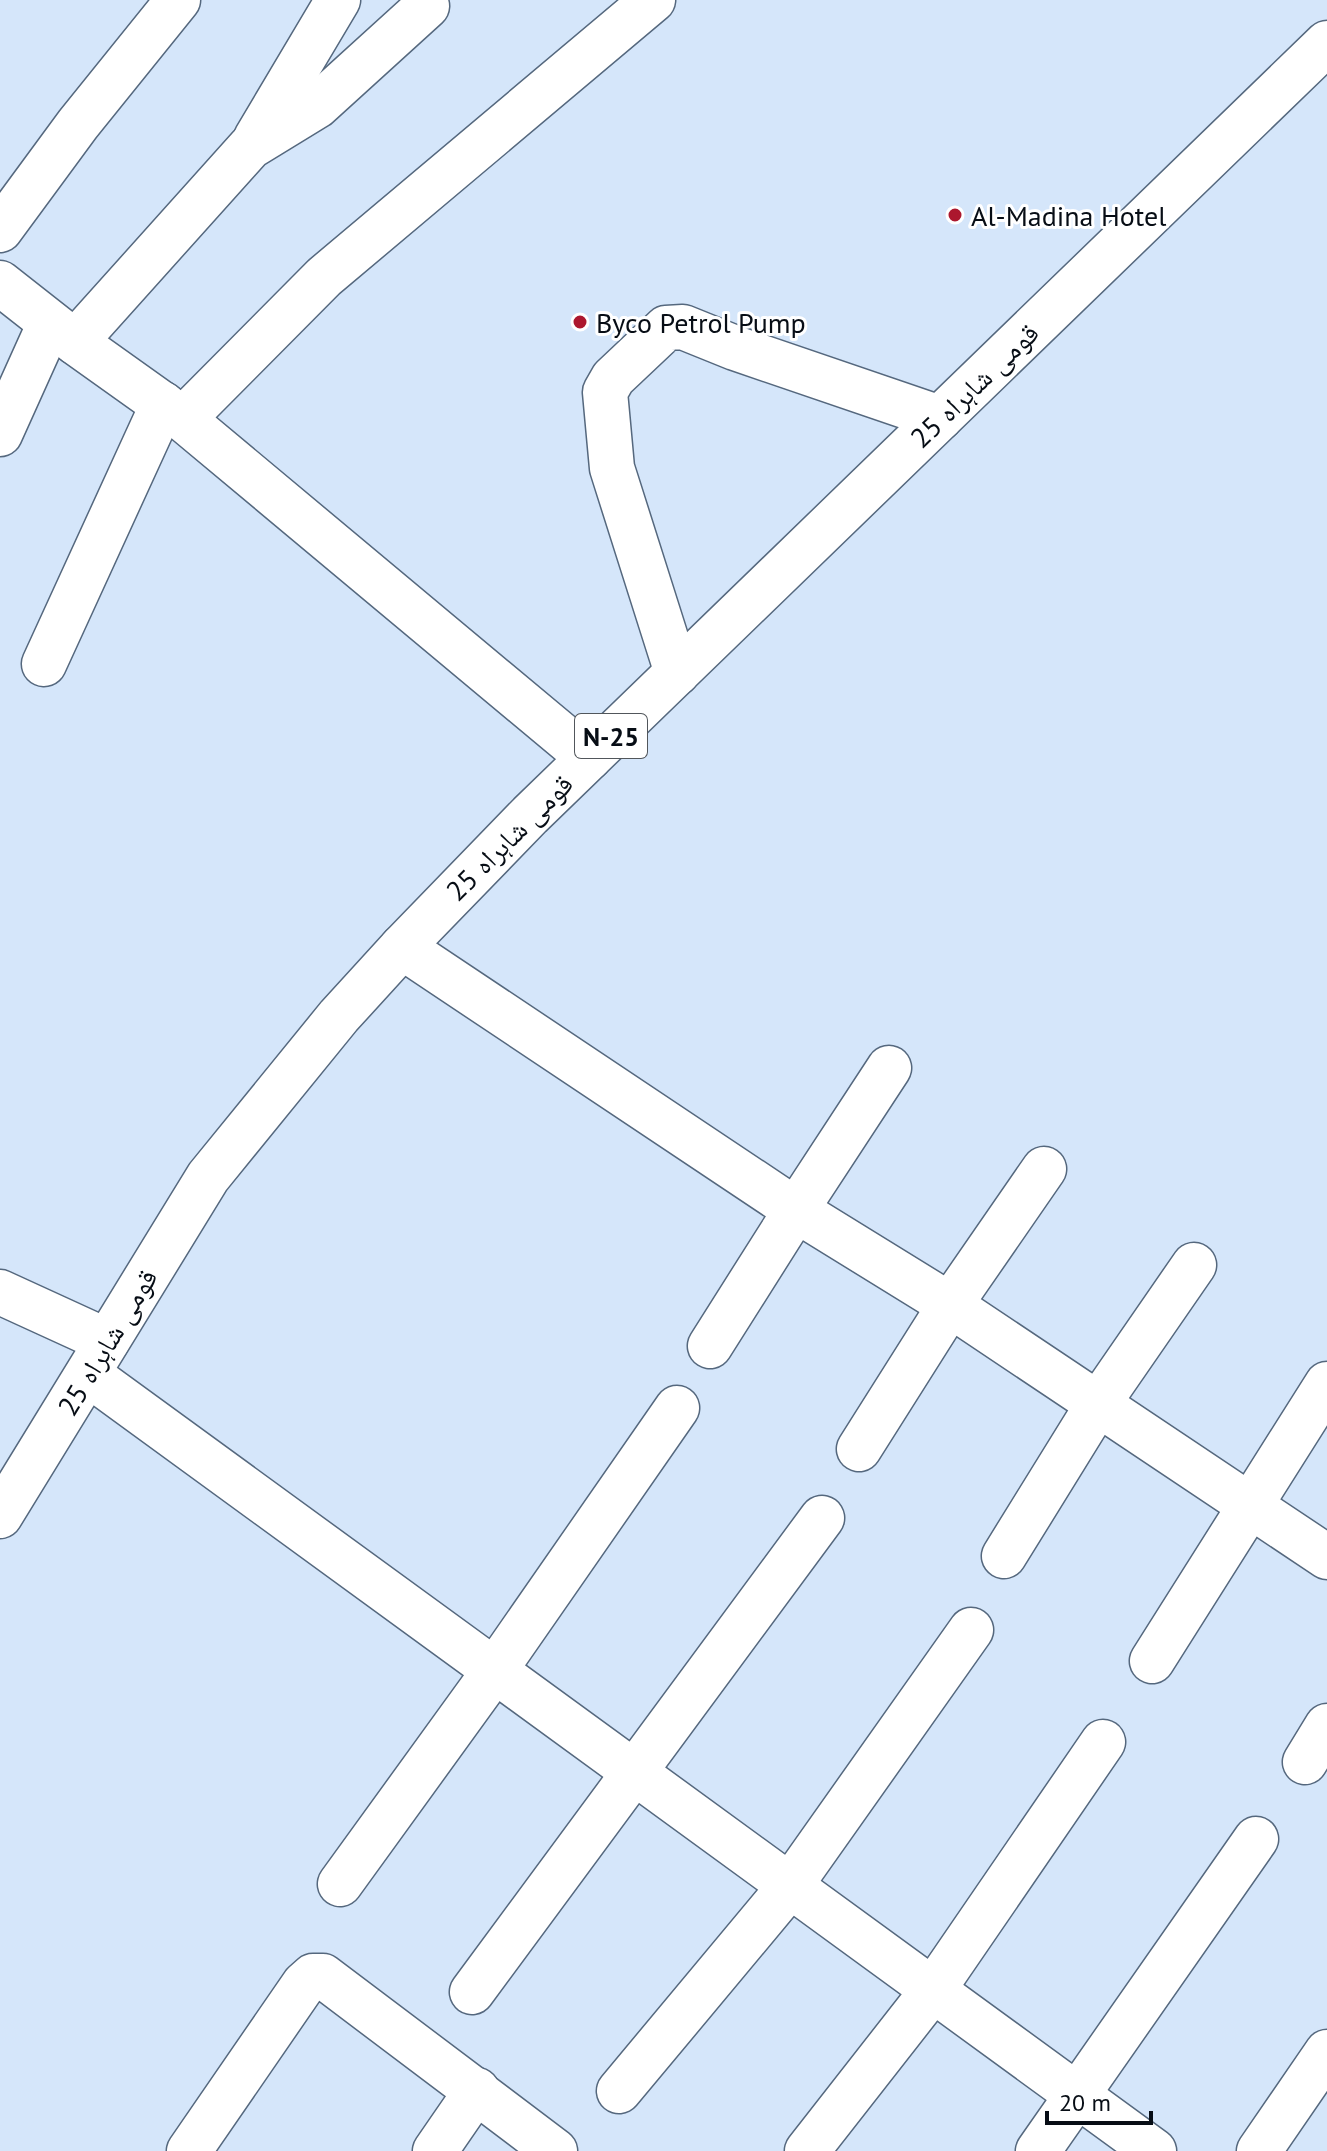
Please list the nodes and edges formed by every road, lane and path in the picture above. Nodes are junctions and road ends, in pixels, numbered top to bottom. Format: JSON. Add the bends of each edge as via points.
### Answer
{"nodes":[{"id":1,"x":178,"y":0,"type":"edge"},
{"id":2,"x":338,"y":0,"type":"edge"},
{"id":3,"x":653,"y":0,"type":"edge"},
{"id":4,"x":427,"y":6,"type":"dead end"},
{"id":5,"x":1327,"y":43,"type":"edge"},
{"id":6,"x":250,"y":147,"type":"junction"},
{"id":7,"x":0,"y":230,"type":"edge"},
{"id":8,"x":0,"y":283,"type":"edge"},
{"id":9,"x":62,"y":332,"type":"junction"},
{"id":10,"x":173,"y":411,"type":"junction"},
{"id":11,"x":940,"y":418,"type":"junction"},
{"id":12,"x":0,"y":434,"type":"edge"},
{"id":13,"x":44,"y":664,"type":"dead end"},
{"id":14,"x":677,"y":673,"type":"junction"},
{"id":15,"x":589,"y":758,"type":"junction"},
{"id":16,"x":402,"y":947,"type":"junction"},
{"id":17,"x":889,"y":1068,"type":"dead end"},
{"id":18,"x":1044,"y":1169,"type":"dead end"},
{"id":19,"x":796,"y":1210,"type":"junction"},
{"id":20,"x":1194,"y":1265,"type":"dead end"},
{"id":21,"x":0,"y":1292,"type":"edge"},
{"id":22,"x":950,"y":1305,"type":"junction"},
{"id":23,"x":710,"y":1346,"type":"dead end"},
{"id":24,"x":98,"y":1358,"type":"junction"},
{"id":25,"x":1327,"y":1384,"type":"edge"},
{"id":26,"x":1098,"y":1404,"type":"junction"},
{"id":27,"x":677,"y":1408,"type":"dead end"},
{"id":28,"x":859,"y":1449,"type":"dead end"},
{"id":29,"x":1250,"y":1506,"type":"junction"},
{"id":30,"x":0,"y":1516,"type":"edge"},
{"id":31,"x":822,"y":1518,"type":"dead end"},
{"id":32,"x":1004,"y":1556,"type":"dead end"},
{"id":33,"x":1327,"y":1557,"type":"edge"},
{"id":34,"x":971,"y":1630,"type":"dead end"},
{"id":35,"x":1152,"y":1661,"type":"dead end"},
{"id":36,"x":495,"y":1670,"type":"junction"},
{"id":37,"x":1103,"y":1742,"type":"dead end"},
{"id":38,"x":634,"y":1772,"type":"junction"},
{"id":39,"x":1256,"y":1839,"type":"dead end"},
{"id":40,"x":340,"y":1884,"type":"dead end"},
{"id":41,"x":790,"y":1886,"type":"junction"},
{"id":42,"x":933,"y":1990,"type":"junction"},
{"id":43,"x":472,"y":1992,"type":"dead end"},
{"id":44,"x":1327,"y":2052,"type":"edge"},
{"id":45,"x":477,"y":2090,"type":"junction"},
{"id":46,"x":619,"y":2091,"type":"dead end"},
{"id":47,"x":1078,"y":2096,"type":"junction"},
{"id":48,"x":189,"y":2151,"type":"edge"},
{"id":49,"x":435,"y":2151,"type":"edge"},
{"id":50,"x":555,"y":2151,"type":"edge"},
{"id":51,"x":807,"y":2151,"type":"edge"},
{"id":52,"x":1038,"y":2151,"type":"edge"},
{"id":53,"x":1154,"y":2151,"type":"edge"},
{"id":54,"x":1259,"y":2151,"type":"edge"}],
"edges":[{"from":1,"to":7,"type":"main road"},
{"from":2,"to":6,"type":"main road"},
{"from":3,"to":10,"type":"main road"},
{"from":4,"to":6,"type":"main road","via":[[317,106]]},
{"from":5,"to":11,"type":"main road","name":"قومی شاہراہ 25","number":"N-25"},
{"from":6,"to":9,"type":"main road"},
{"from":8,"to":9,"type":"main road"},
{"from":9,"to":10,"type":"main road"},
{"from":9,"to":12,"type":"main road"},
{"from":10,"to":13,"type":"main road"},
{"from":10,"to":15,"type":"main road"},
{"from":11,"to":14,"type":"main road","name":"قومی شاہراہ 25","number":"N-25"},
{"from":11,"to":14,"type":"main road","via":[[683,327],[666,328],[613,378],[605,392],[612,468]]},
{"from":14,"to":15,"type":"main road","name":"قومی شاہراہ 25","number":"N-25"},
{"from":15,"to":16,"type":"main road","name":"قومی شاہراہ 25","number":"N-25"},
{"from":16,"to":19,"type":"main road"},
{"from":16,"to":24,"type":"main road","name":"قومی شاہراہ 25","number":"N-25","via":[[208,1177]]},
{"from":17,"to":19,"type":"main road"},
{"from":18,"to":22,"type":"main road"},
{"from":19,"to":22,"type":"main road"},
{"from":19,"to":23,"type":"main road"},
{"from":20,"to":26,"type":"main road"},
{"from":21,"to":24,"type":"main road"},
{"from":22,"to":26,"type":"main road"},
{"from":22,"to":28,"type":"main road"},
{"from":24,"to":30,"type":"main road","name":"قومی شاہراہ 25","number":"N-25"},
{"from":24,"to":36,"type":"main road"},
{"from":25,"to":29,"type":"main road"},
{"from":26,"to":29,"type":"main road"},
{"from":26,"to":32,"type":"main road"},
{"from":27,"to":36,"type":"main road"},
{"from":29,"to":33,"type":"main road"},
{"from":29,"to":35,"type":"main road"},
{"from":31,"to":38,"type":"main road"},
{"from":34,"to":41,"type":"main road"},
{"from":36,"to":38,"type":"main road"},
{"from":36,"to":40,"type":"main road"},
{"from":37,"to":42,"type":"main road"},
{"from":38,"to":41,"type":"main road"},
{"from":38,"to":43,"type":"main road"},
{"from":39,"to":47,"type":"main road"},
{"from":41,"to":42,"type":"main road"},
{"from":41,"to":46,"type":"main road"},
{"from":42,"to":47,"type":"main road"},
{"from":42,"to":51,"type":"main road"},
{"from":44,"to":54,"type":"main road"},
{"from":45,"to":48,"type":"main road","via":[[323,1976],[313,1976]]},
{"from":45,"to":49,"type":"main road"},
{"from":45,"to":50,"type":"main road"},
{"from":47,"to":52,"type":"main road"},
{"from":47,"to":53,"type":"main road"}]}
